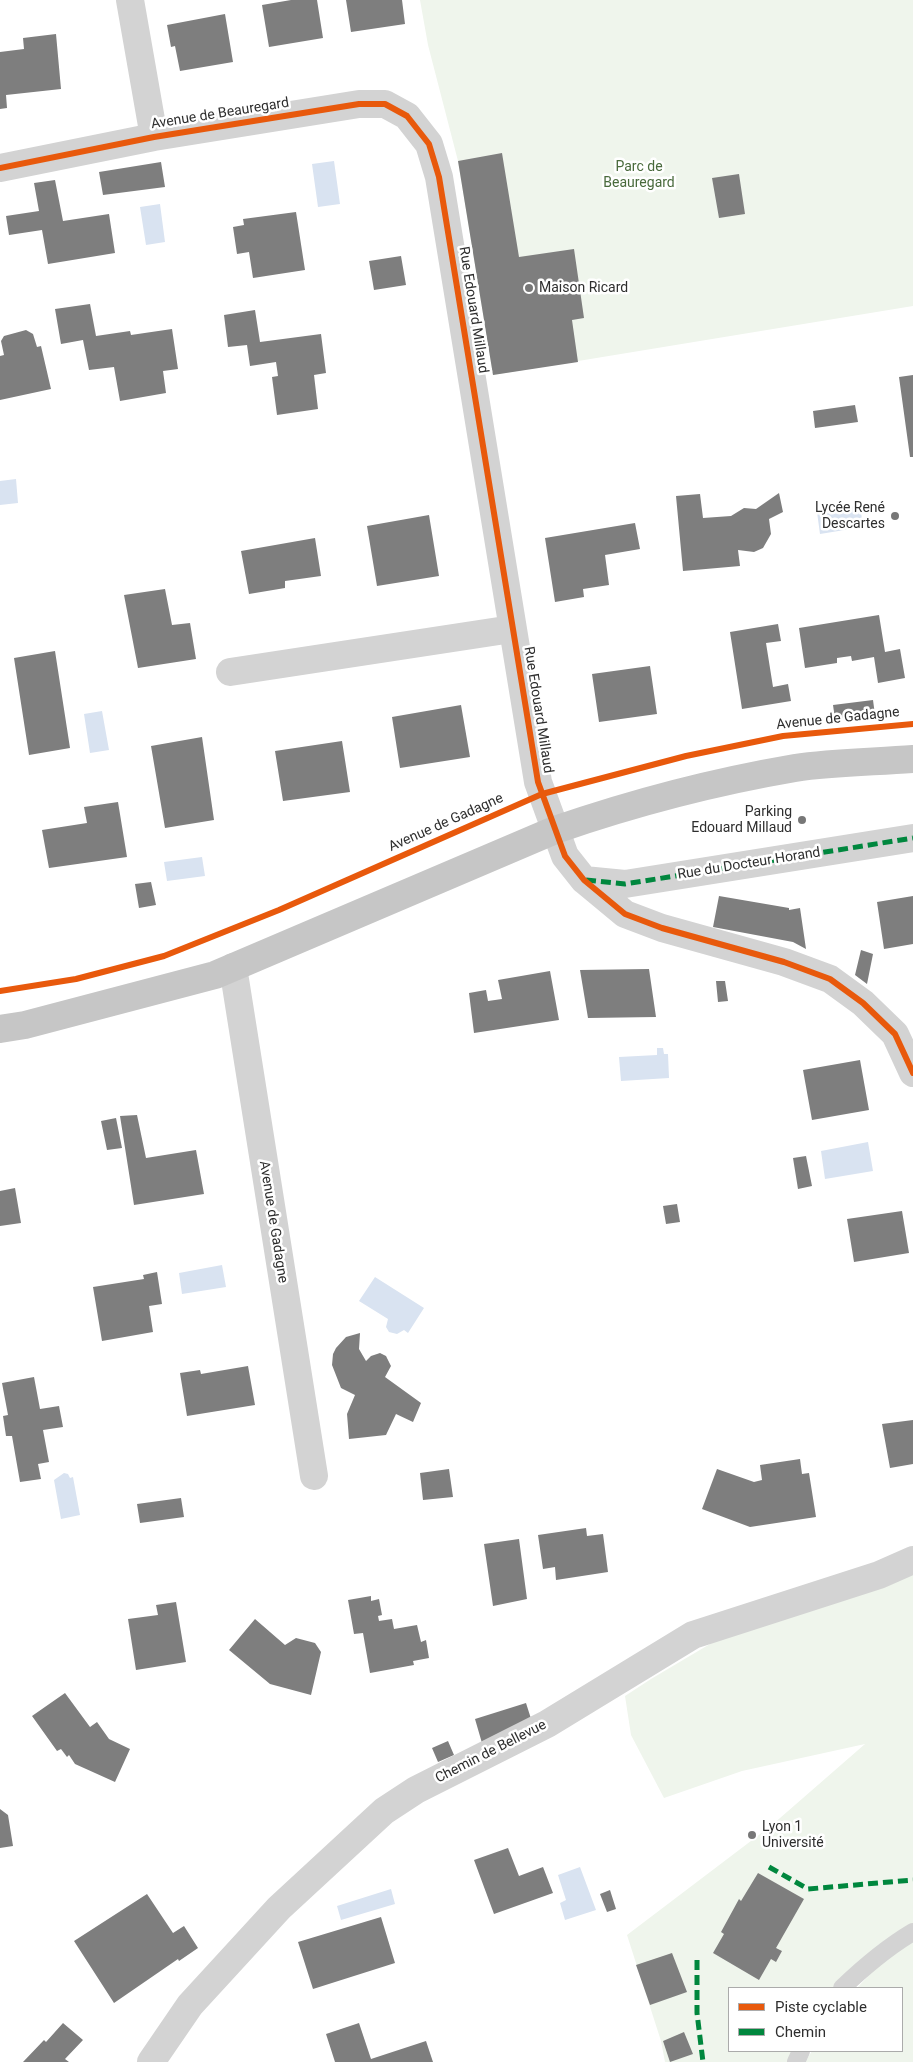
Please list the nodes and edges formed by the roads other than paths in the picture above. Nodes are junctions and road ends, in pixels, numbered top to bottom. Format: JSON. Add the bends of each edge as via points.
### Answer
{"nodes":[{"id":1,"x":130,"y":0,"type":"edge"},
{"id":2,"x":154,"y":137,"type":"junction"},
{"id":3,"x":429,"y":144,"type":"joint"},
{"id":4,"x":0,"y":168,"type":"edge"},
{"id":5,"x":512,"y":629,"type":"junction"},
{"id":6,"x":230,"y":672,"type":"dead end"},
{"id":7,"x":913,"y":759,"type":"edge"},
{"id":8,"x":554,"y":830,"type":"junction"},
{"id":9,"x":913,"y":838,"type":"edge"},
{"id":10,"x":584,"y":880,"type":"junction"},
{"id":11,"x":233,"y":967,"type":"junction"},
{"id":12,"x":0,"y":1028,"type":"edge"},
{"id":13,"x":913,"y":1073,"type":"edge"},
{"id":14,"x":314,"y":1476,"type":"dead end"},
{"id":15,"x":913,"y":1560,"type":"edge"},
{"id":16,"x":913,"y":1932,"type":"edge"},
{"id":17,"x":843,"y":1987,"type":"edge"},
{"id":18,"x":151,"y":2062,"type":"edge"}],
"edges":[{"from":1,"to":2,"type":"street"},
{"from":2,"to":3,"type":"street","name":"Avenue de Beauregard","via":[[359,104],[385,104],[407,116]]},
{"from":2,"to":4,"type":"street","name":"Avenue de Beauregard"},
{"from":3,"to":5,"type":"street","name":"Rue Edouard Millaud","via":[[440,176]]},
{"from":5,"to":6,"type":"street"},
{"from":5,"to":8,"type":"street","name":"Rue Edouard Millaud","via":[[538,782]]},
{"from":7,"to":8,"type":"main road","via":[[797,768],[684,791]]},
{"from":8,"to":10,"type":"street","name":"Rue Edouard Millaud","via":[[565,856]]},
{"from":8,"to":11,"type":"main road"},
{"from":9,"to":10,"type":"street","name":"Rue du Docteur Horand","via":[[625,884]]},
{"from":10,"to":13,"type":"street","name":"Rue Edouard Millaud","via":[[625,914],[830,979],[863,1003],[895,1034]]},
{"from":11,"to":12,"type":"main road","via":[[215,975],[26,1025]]},
{"from":11,"to":14,"type":"street","name":"Avenue de Gadagne"},
{"from":15,"to":18,"type":"street","name":"Chemin de Bellevue","via":[[879,1576],[693,1635],[547,1724],[416,1790],[384,1811],[279,1908],[190,2005]]},
{"from":16,"to":17,"type":"lane","via":[[888,1947]]}]}
